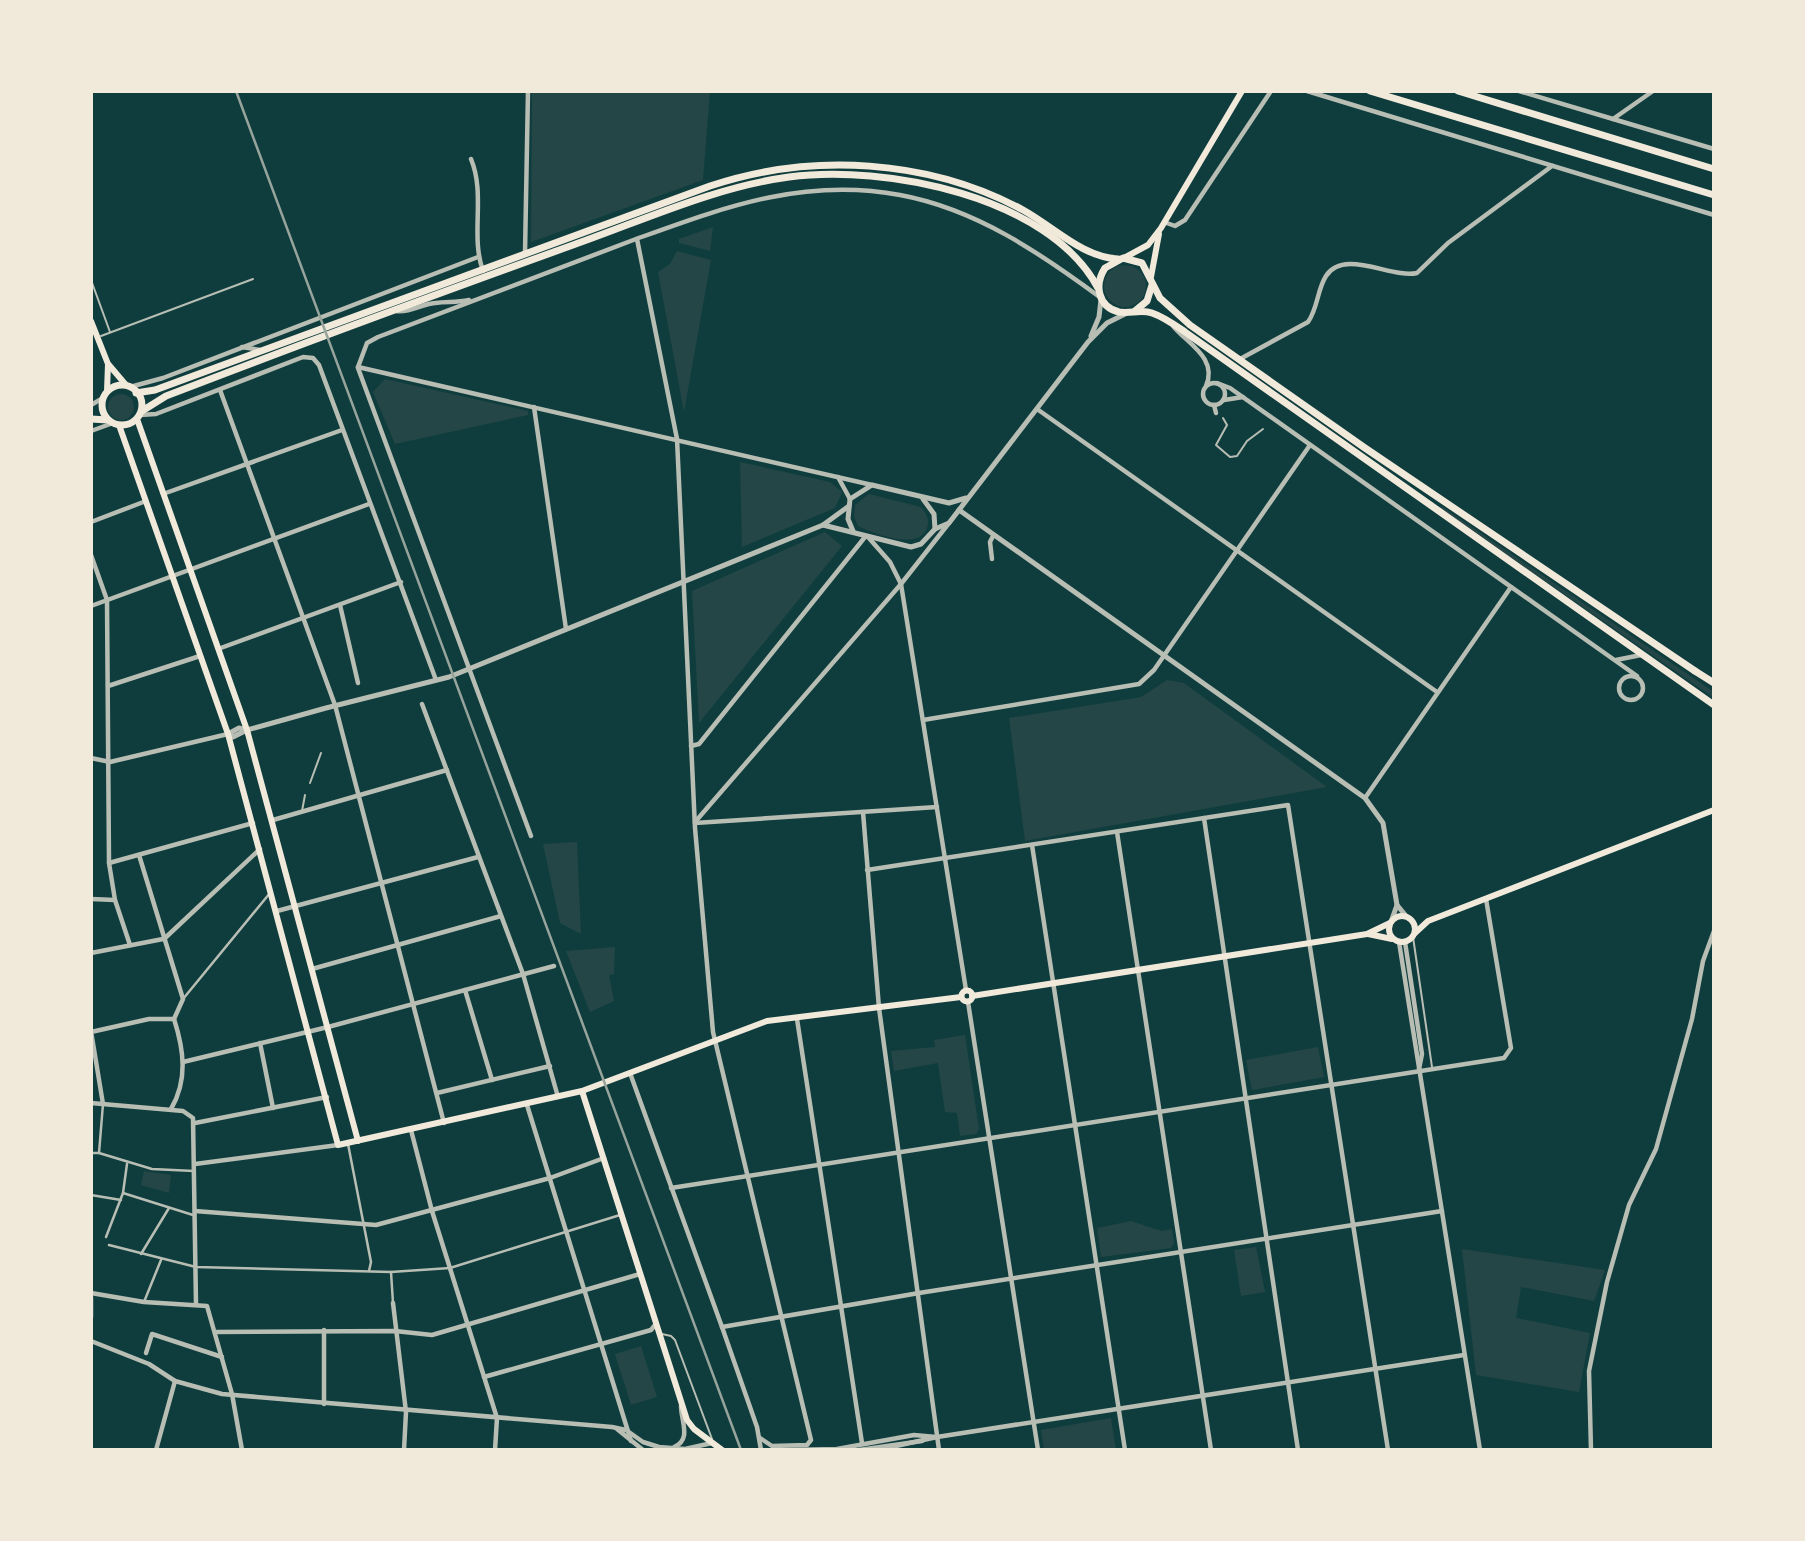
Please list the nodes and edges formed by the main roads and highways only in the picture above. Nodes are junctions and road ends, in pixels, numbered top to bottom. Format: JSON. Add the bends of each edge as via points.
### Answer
{"nodes":[{"id":1,"x":1242,"y":91,"type":"edge"},
{"id":2,"x":1370,"y":91,"type":"edge"},
{"id":3,"x":1458,"y":91,"type":"edge"},
{"id":4,"x":1714,"y":169,"type":"edge"},
{"id":5,"x":1714,"y":195,"type":"edge"},
{"id":6,"x":1162,"y":225,"type":"junction"},
{"id":7,"x":1121,"y":259,"type":"junction"},
{"id":8,"x":484,"y":273,"type":"junction"},
{"id":9,"x":1152,"y":280,"type":"junction"},
{"id":10,"x":1098,"y":289,"type":"junction"},
{"id":11,"x":1131,"y":312,"type":"junction"},
{"id":12,"x":91,"y":321,"type":"edge"},
{"id":13,"x":108,"y":364,"type":"junction"},
{"id":14,"x":131,"y":388,"type":"junction"},
{"id":15,"x":104,"y":398,"type":"junction"},
{"id":16,"x":139,"y":415,"type":"junction"},
{"id":17,"x":91,"y":417,"type":"edge"},
{"id":18,"x":113,"y":423,"type":"junction"},
{"id":19,"x":1714,"y":685,"type":"edge"},
{"id":20,"x":1714,"y":705,"type":"edge"},
{"id":21,"x":1714,"y":810,"type":"edge"},
{"id":22,"x":1407,"y":917,"type":"junction"},
{"id":23,"x":1391,"y":921,"type":"junction"},
{"id":24,"x":1428,"y":921,"type":"junction"},
{"id":25,"x":1367,"y":934,"type":"junction"},
{"id":26,"x":1414,"y":935,"type":"junction"},
{"id":27,"x":1399,"y":941,"type":"junction"},
{"id":28,"x":582,"y":1091,"type":"junction"},
{"id":29,"x":358,"y":1141,"type":"junction"},
{"id":30,"x":722,"y":1450,"type":"edge"}],
"edges":[{"from":1,"to":6,"type":"main road"},
{"from":2,"to":5,"type":"highway"},
{"from":3,"to":4,"type":"highway"},
{"from":6,"to":7,"type":"main road","via":[[1145,247]]},
{"from":6,"to":9,"type":"main road"},
{"from":7,"to":8,"type":"highway","via":[[1089,253],[1024,210],[971,188],[918,173],[845,164],[740,176],[525,253]]},
{"from":7,"to":9,"type":"highway","via":[[1142,263]]},
{"from":7,"to":10,"type":"highway","via":[[1105,268]]},
{"from":8,"to":10,"type":"highway","via":[[729,189],[792,176],[840,174],[923,184],[1004,211],[1060,244],[1085,267]]},
{"from":8,"to":14,"type":"highway","via":[[155,390]]},
{"from":8,"to":16,"type":"highway","via":[[166,396]]},
{"from":9,"to":11,"type":"highway","via":[[1147,301]]},
{"from":9,"to":19,"type":"highway","via":[[1168,306],[1239,359]]},
{"from":10,"to":11,"type":"highway","via":[[1101,299],[1116,311]]},
{"from":11,"to":20,"type":"highway","via":[[1147,311],[1168,320]]},
{"from":12,"to":13,"type":"main road"},
{"from":13,"to":14,"type":"main road"},
{"from":13,"to":15,"type":"main road"},
{"from":14,"to":15,"type":"highway","via":[[117,385]]},
{"from":14,"to":16,"type":"highway"},
{"from":15,"to":17,"type":"highway"},
{"from":15,"to":18,"type":"highway"},
{"from":16,"to":18,"type":"highway","via":[[130,425]]},
{"from":16,"to":29,"type":"main road","via":[[247,730]]},
{"from":17,"to":18,"type":"highway"},
{"from":18,"to":29,"type":"main road","via":[[146,501],[228,734],[338,1144]]},
{"from":21,"to":24,"type":"main road"},
{"from":22,"to":23,"type":"main road"},
{"from":22,"to":24,"type":"main road"},
{"from":22,"to":26,"type":"main road","via":[[1414,924]]},
{"from":23,"to":25,"type":"main road"},
{"from":23,"to":27,"type":"main road","via":[[1389,933]]},
{"from":24,"to":26,"type":"main road"},
{"from":25,"to":27,"type":"main road"},
{"from":25,"to":28,"type":"main road","via":[[970,999],[964,993],[767,1021]]},
{"from":26,"to":27,"type":"main road"},
{"from":28,"to":29,"type":"main road"},
{"from":28,"to":30,"type":"main road","via":[[681,1405],[690,1425]]}]}
